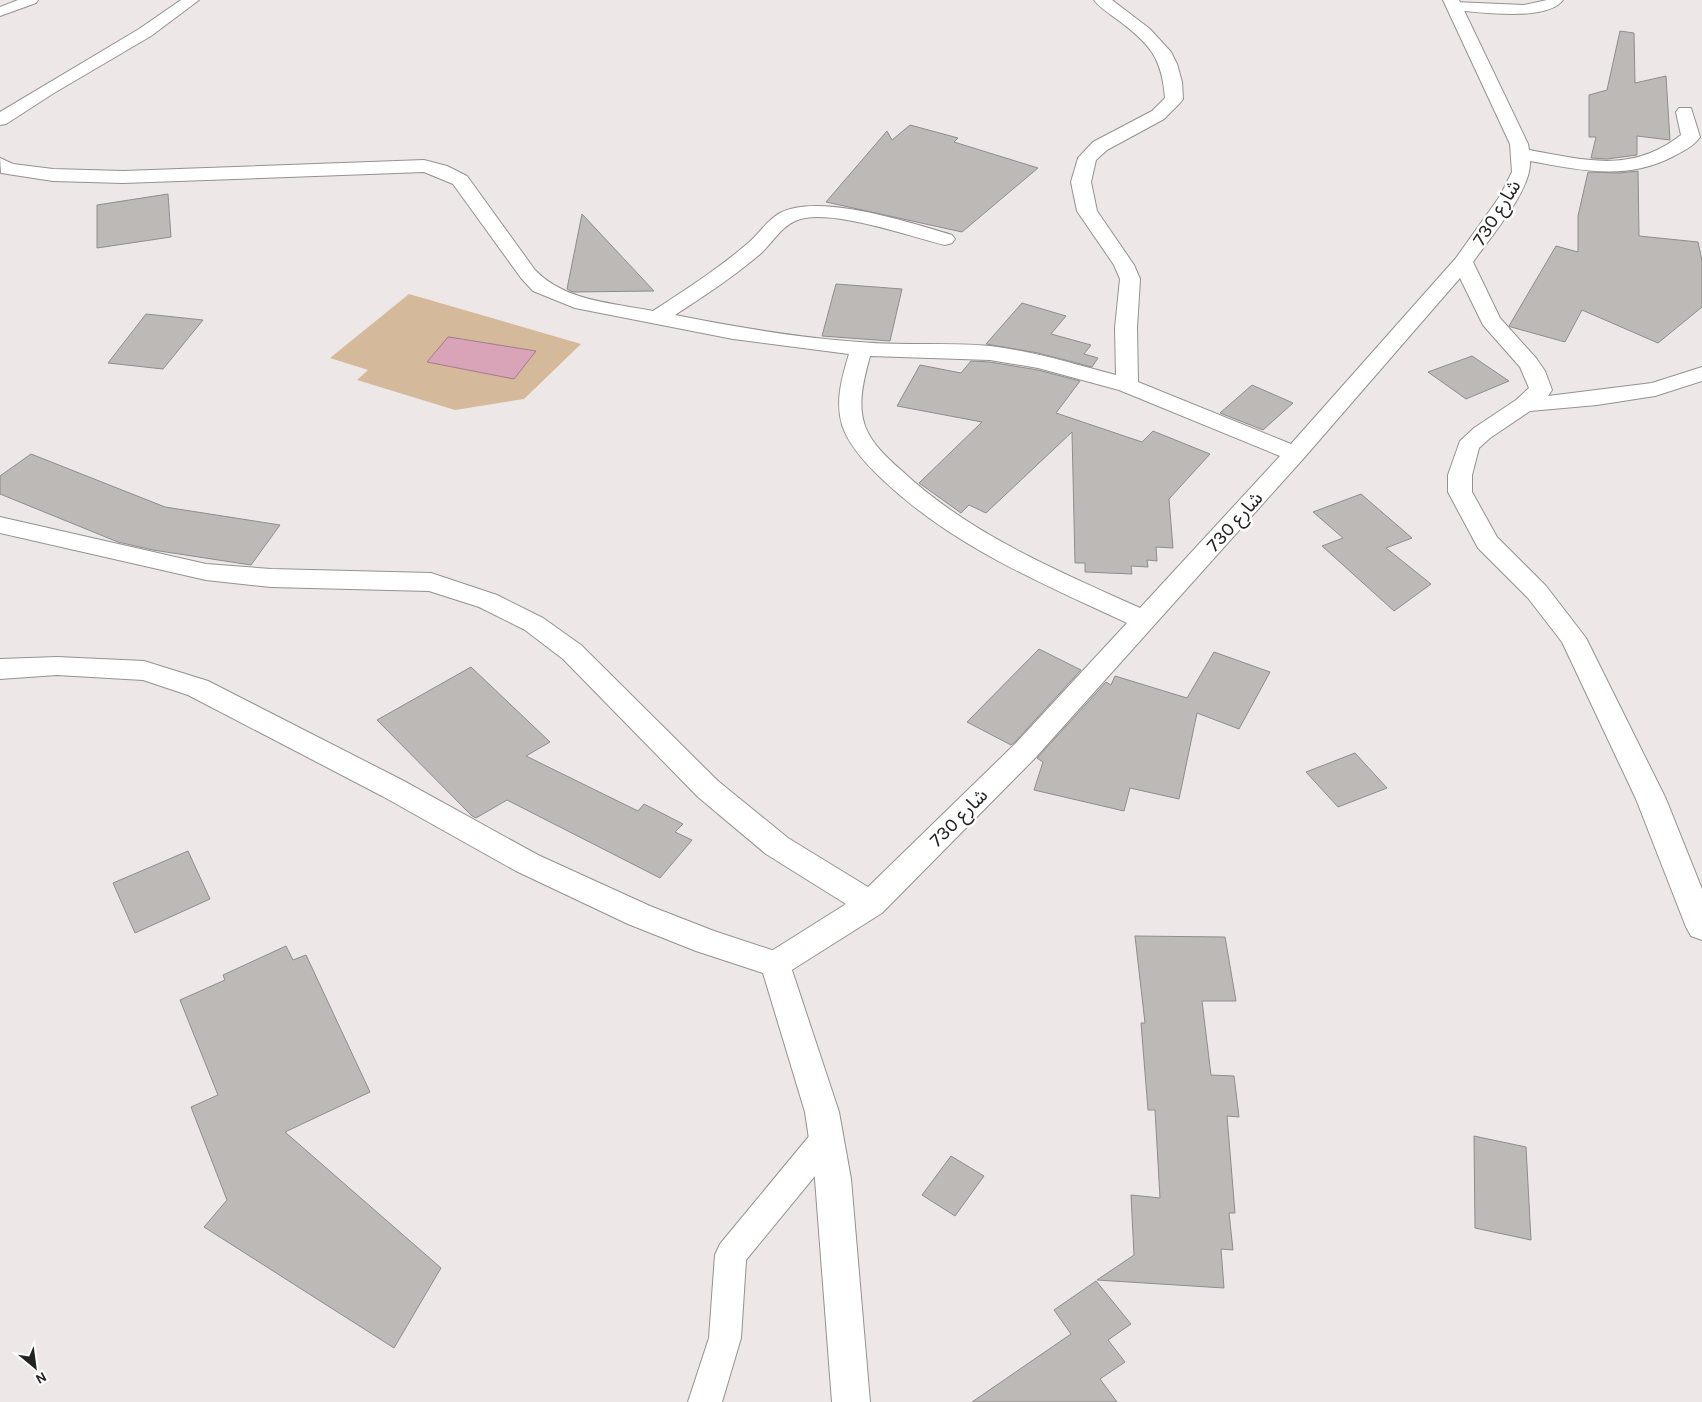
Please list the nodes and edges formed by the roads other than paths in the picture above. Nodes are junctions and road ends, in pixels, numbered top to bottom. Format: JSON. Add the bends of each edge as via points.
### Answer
{"nodes":[{"id":1,"x":31,"y":0,"type":"edge"},
{"id":2,"x":191,"y":0,"type":"edge"},
{"id":3,"x":1102,"y":0,"type":"edge"},
{"id":4,"x":1556,"y":0,"type":"edge"},
{"id":5,"x":1453,"y":3,"type":"edge"},
{"id":6,"x":0,"y":12,"type":"edge"},
{"id":7,"x":1685,"y":112,"type":"dead end"},
{"id":8,"x":0,"y":120,"type":"edge"},
{"id":9,"x":1520,"y":154,"type":"junction"},
{"id":10,"x":0,"y":164,"type":"edge"},
{"id":11,"x":945,"y":239,"type":"dead end"},
{"id":12,"x":1463,"y":262,"type":"junction"},
{"id":13,"x":657,"y":318,"type":"junction"},
{"id":14,"x":860,"y":349,"type":"junction"},
{"id":15,"x":1702,"y":374,"type":"edge"},
{"id":16,"x":1127,"y":385,"type":"junction"},
{"id":17,"x":1524,"y":404,"type":"junction"},
{"id":18,"x":1295,"y":454,"type":"junction"},
{"id":19,"x":0,"y":525,"type":"edge"},
{"id":20,"x":1144,"y":620,"type":"junction"},
{"id":21,"x":0,"y":669,"type":"edge"},
{"id":22,"x":871,"y":904,"type":"junction"},
{"id":23,"x":1702,"y":927,"type":"edge"},
{"id":24,"x":776,"y":964,"type":"junction"},
{"id":25,"x":826,"y":1139,"type":"junction"},
{"id":26,"x":705,"y":1402,"type":"edge"},
{"id":27,"x":850,"y":1402,"type":"edge"}],
"edges":[{"from":1,"to":6,"type":"lane"},
{"from":2,"to":8,"type":"street","via":[[172,16]]},
{"from":3,"to":16,"type":"street","via":[[1142,30],[1163,53],[1172,75],[1174,100],[1158,115],[1100,146],[1087,158],[1081,182],[1087,211],[1130,279],[1126,328]]},
{"from":4,"to":5,"type":"lane","via":[[1532,9]]},
{"from":5,"to":9,"type":"street","name":"شارع 730","via":[[1519,144]]},
{"from":7,"to":9,"type":"street","via":[[1690,137],[1681,145],[1650,160],[1623,167]]},
{"from":9,"to":12,"type":"street","name":"شارع 730","via":[[1521,172],[1509,196]]},
{"from":10,"to":13,"type":"street","via":[[8,169],[53,175],[123,177],[381,164],[424,166],[460,180],[540,287],[575,302]]},
{"from":11,"to":13,"type":"street","via":[[909,228],[825,212],[788,216],[751,252]]},
{"from":12,"to":17,"type":"street","via":[[1494,325],[1516,347],[1539,379],[1541,390]]},
{"from":12,"to":18,"type":"street","name":"شارع 730"},
{"from":13,"to":14,"type":"street","via":[[733,333]]},
{"from":14,"to":16,"type":"street","via":[[990,353],[1040,362]]},
{"from":14,"to":20,"type":"street","via":[[849,407],[852,422],[858,438],[896,481],[958,528],[1017,561]]},
{"from":15,"to":17,"type":"street","via":[[1655,389]]},
{"from":16,"to":18,"type":"street"},
{"from":17,"to":23,"type":"street","via":[[1468,446],[1460,475],[1460,492],[1487,542],[1537,592],[1573,638],[1651,799]]},
{"from":18,"to":20,"type":"street","name":"شارع 730"},
{"from":19,"to":22,"type":"street","via":[[206,572],[271,578],[432,582],[488,601],[534,624],[572,652],[708,789],[778,846]]},
{"from":20,"to":22,"type":"street","name":"شارع 730","via":[[1026,750]]},
{"from":21,"to":24,"type":"street","via":[[57,666],[144,671],[198,688],[392,788],[527,863],[639,915]]},
{"from":22,"to":24,"type":"street","name":"شارع 730"},
{"from":24,"to":25,"type":"street","via":[[822,1112]]},
{"from":25,"to":26,"type":"lane","via":[[731,1255],[725,1338]]},
{"from":25,"to":27,"type":"street","via":[[833,1179]]}]}
